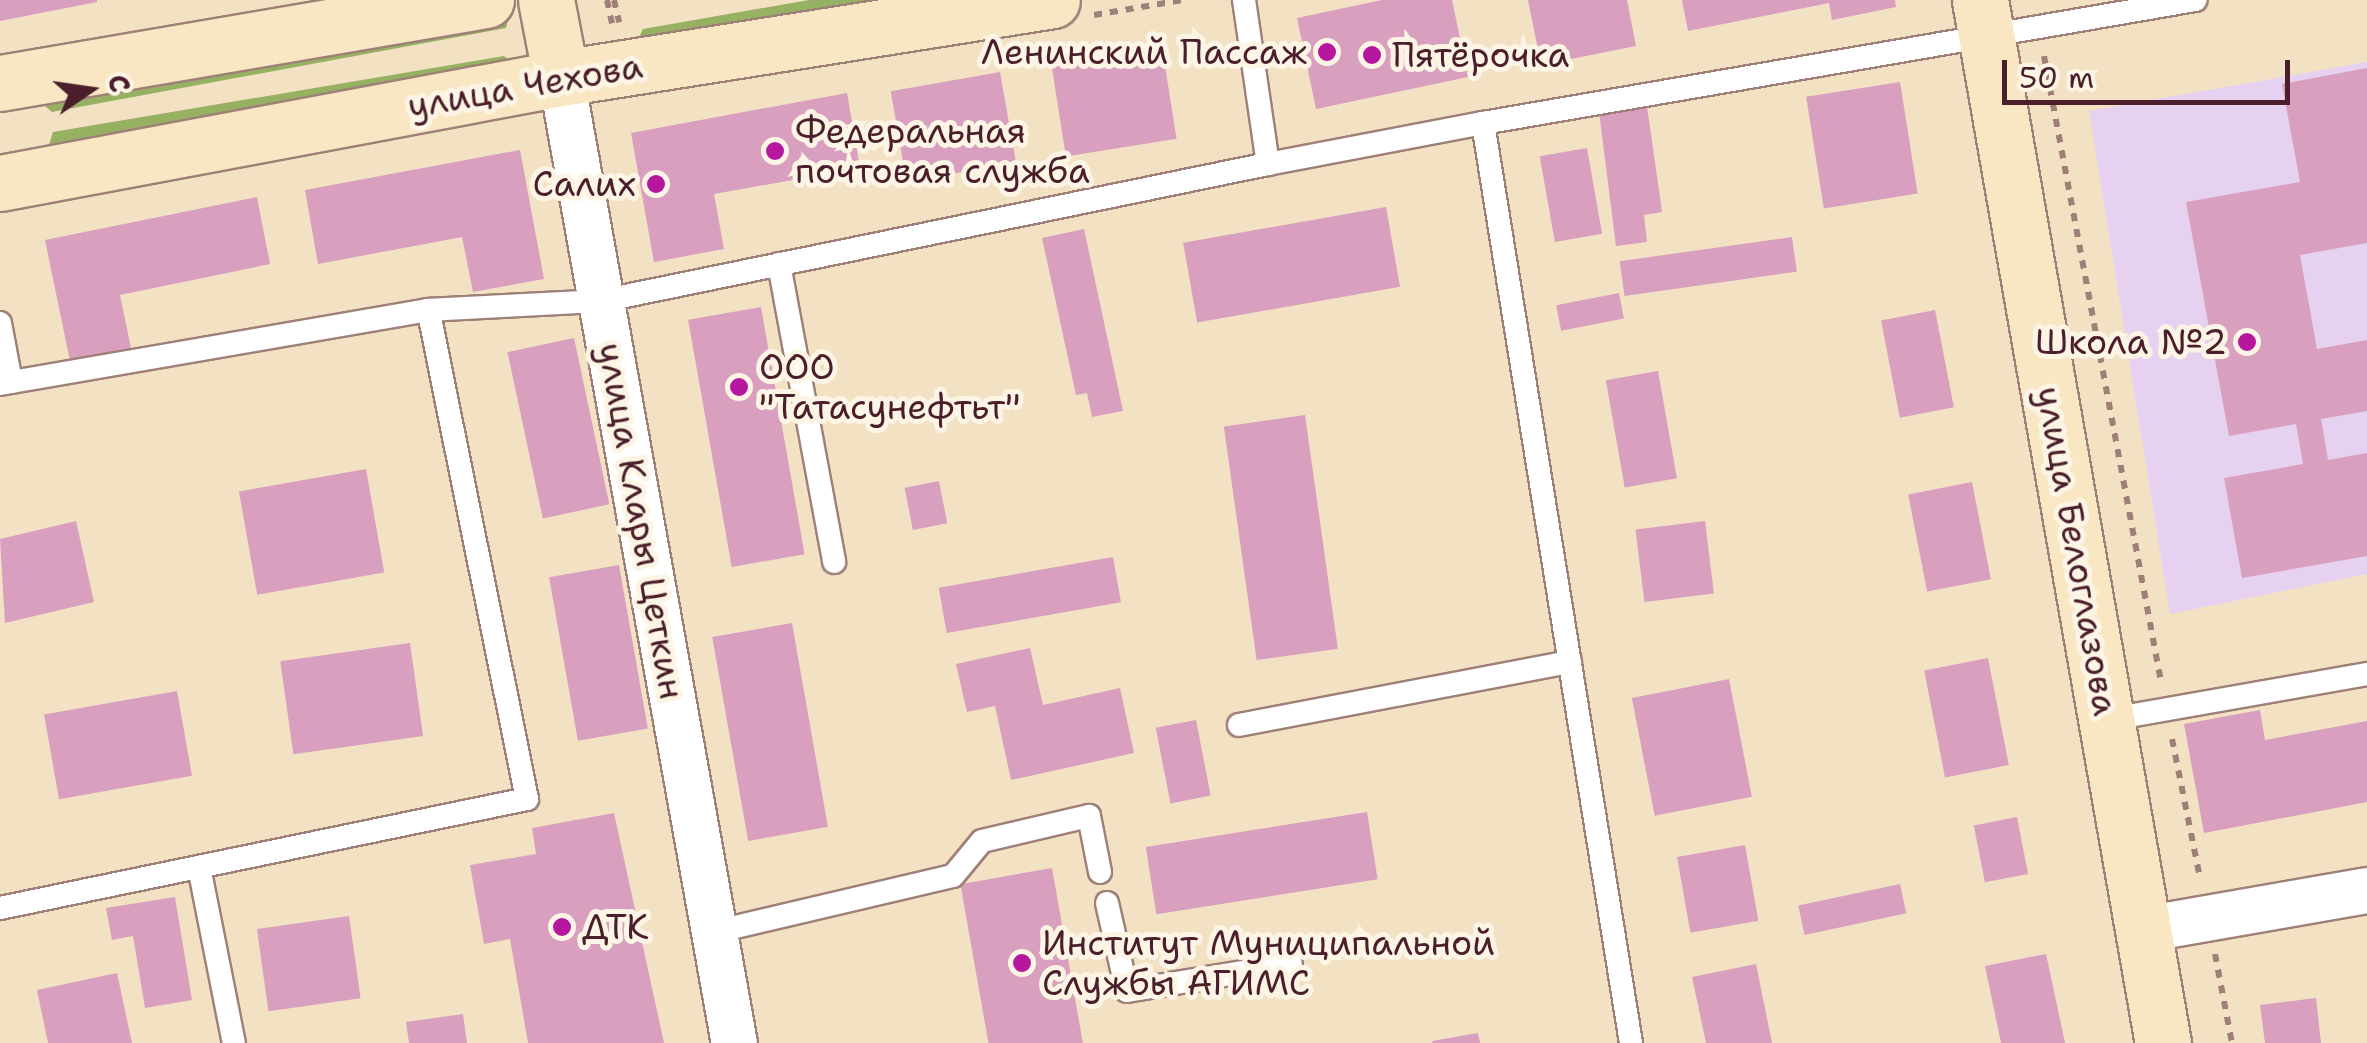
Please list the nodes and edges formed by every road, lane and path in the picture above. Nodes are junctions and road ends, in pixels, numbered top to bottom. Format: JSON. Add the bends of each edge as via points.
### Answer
{"nodes":[{"id":1,"x":486,"y":0,"type":"edge"},
{"id":2,"x":546,"y":0,"type":"edge"},
{"id":3,"x":614,"y":0,"type":"edge"},
{"id":4,"x":1052,"y":0,"type":"edge"},
{"id":5,"x":1244,"y":0,"type":"edge"},
{"id":6,"x":2195,"y":0,"type":"edge"},
{"id":7,"x":1983,"y":18,"type":"edge"},
{"id":8,"x":619,"y":23,"type":"dead end"},
{"id":9,"x":2039,"y":26,"type":"junction"},
{"id":10,"x":561,"y":78,"type":"junction"},
{"id":11,"x":0,"y":82,"type":"edge"},
{"id":12,"x":1483,"y":123,"type":"junction"},
{"id":13,"x":1268,"y":164,"type":"junction"},
{"id":14,"x":0,"y":183,"type":"edge"},
{"id":15,"x":779,"y":264,"type":"junction"},
{"id":16,"x":601,"y":301,"type":"junction"},
{"id":17,"x":428,"y":310,"type":"junction"},
{"id":18,"x":0,"y":323,"type":"edge"},
{"id":19,"x":6,"y":383,"type":"edge"},
{"id":20,"x":834,"y":562,"type":"dead end"},
{"id":21,"x":1570,"y":662,"type":"junction"},
{"id":22,"x":2367,"y":674,"type":"edge"},
{"id":23,"x":2166,"y":710,"type":"junction"},
{"id":24,"x":2106,"y":720,"type":"junction"},
{"id":25,"x":1239,"y":724,"type":"dead end"},
{"id":26,"x":199,"y":867,"type":"junction"},
{"id":27,"x":1100,"y":872,"type":"dead end"},
{"id":28,"x":2367,"y":890,"type":"edge"},
{"id":29,"x":1106,"y":904,"type":"dead end"},
{"id":30,"x":0,"y":908,"type":"edge"},
{"id":31,"x":2208,"y":918,"type":"junction"},
{"id":32,"x":2143,"y":929,"type":"junction"},
{"id":33,"x":714,"y":932,"type":"junction"},
{"id":34,"x":1291,"y":964,"type":"dead end"},
{"id":35,"x":234,"y":1043,"type":"edge"},
{"id":36,"x":734,"y":1043,"type":"edge"},
{"id":37,"x":1631,"y":1043,"type":"edge"},
{"id":38,"x":2163,"y":1043,"type":"edge"},
{"id":39,"x":2232,"y":1043,"type":"edge"}],
"edges":[{"from":1,"to":11,"type":"main road"},
{"from":2,"to":10,"type":"main road","name":"улица Клары Цеткин"},
{"from":3,"to":8,"type":"path"},
{"from":4,"to":10,"type":"main road","name":"улица Чехова"},
{"from":5,"to":13,"type":"lane"},
{"from":6,"to":9,"type":"lane"},
{"from":7,"to":9,"type":"lane"},
{"from":7,"to":12,"type":"lane"},
{"from":7,"to":24,"type":"main road","name":"улица Белоглазова"},
{"from":9,"to":23,"type":"path"},
{"from":10,"to":14,"type":"main road","name":"улица Чехова"},
{"from":10,"to":16,"type":"street","name":"улица Клары Цеткин"},
{"from":12,"to":13,"type":"lane"},
{"from":12,"to":21,"type":"lane"},
{"from":13,"to":15,"type":"lane"},
{"from":15,"to":16,"type":"lane"},
{"from":15,"to":20,"type":"lane"},
{"from":16,"to":17,"type":"lane"},
{"from":16,"to":33,"type":"street","name":"улица Клары Цеткин"},
{"from":17,"to":19,"type":"lane"},
{"from":17,"to":26,"type":"lane","via":[[527,800]]},
{"from":18,"to":19,"type":"lane"},
{"from":21,"to":25,"type":"lane"},
{"from":21,"to":37,"type":"lane"},
{"from":22,"to":23,"type":"lane"},
{"from":23,"to":24,"type":"lane"},
{"from":23,"to":31,"type":"path"},
{"from":24,"to":32,"type":"main road","name":"улица Белоглазова"},
{"from":26,"to":30,"type":"lane"},
{"from":26,"to":35,"type":"lane"},
{"from":27,"to":33,"type":"lane","via":[[1089,816],[982,841],[954,876]]},
{"from":28,"to":31,"type":"street"},
{"from":29,"to":34,"type":"lane","via":[[1128,992]]},
{"from":31,"to":32,"type":"street"},
{"from":31,"to":39,"type":"path"},
{"from":32,"to":38,"type":"main road","name":"улица Белоглазова"},
{"from":33,"to":36,"type":"street","name":"улица Клары Цеткин"}]}
